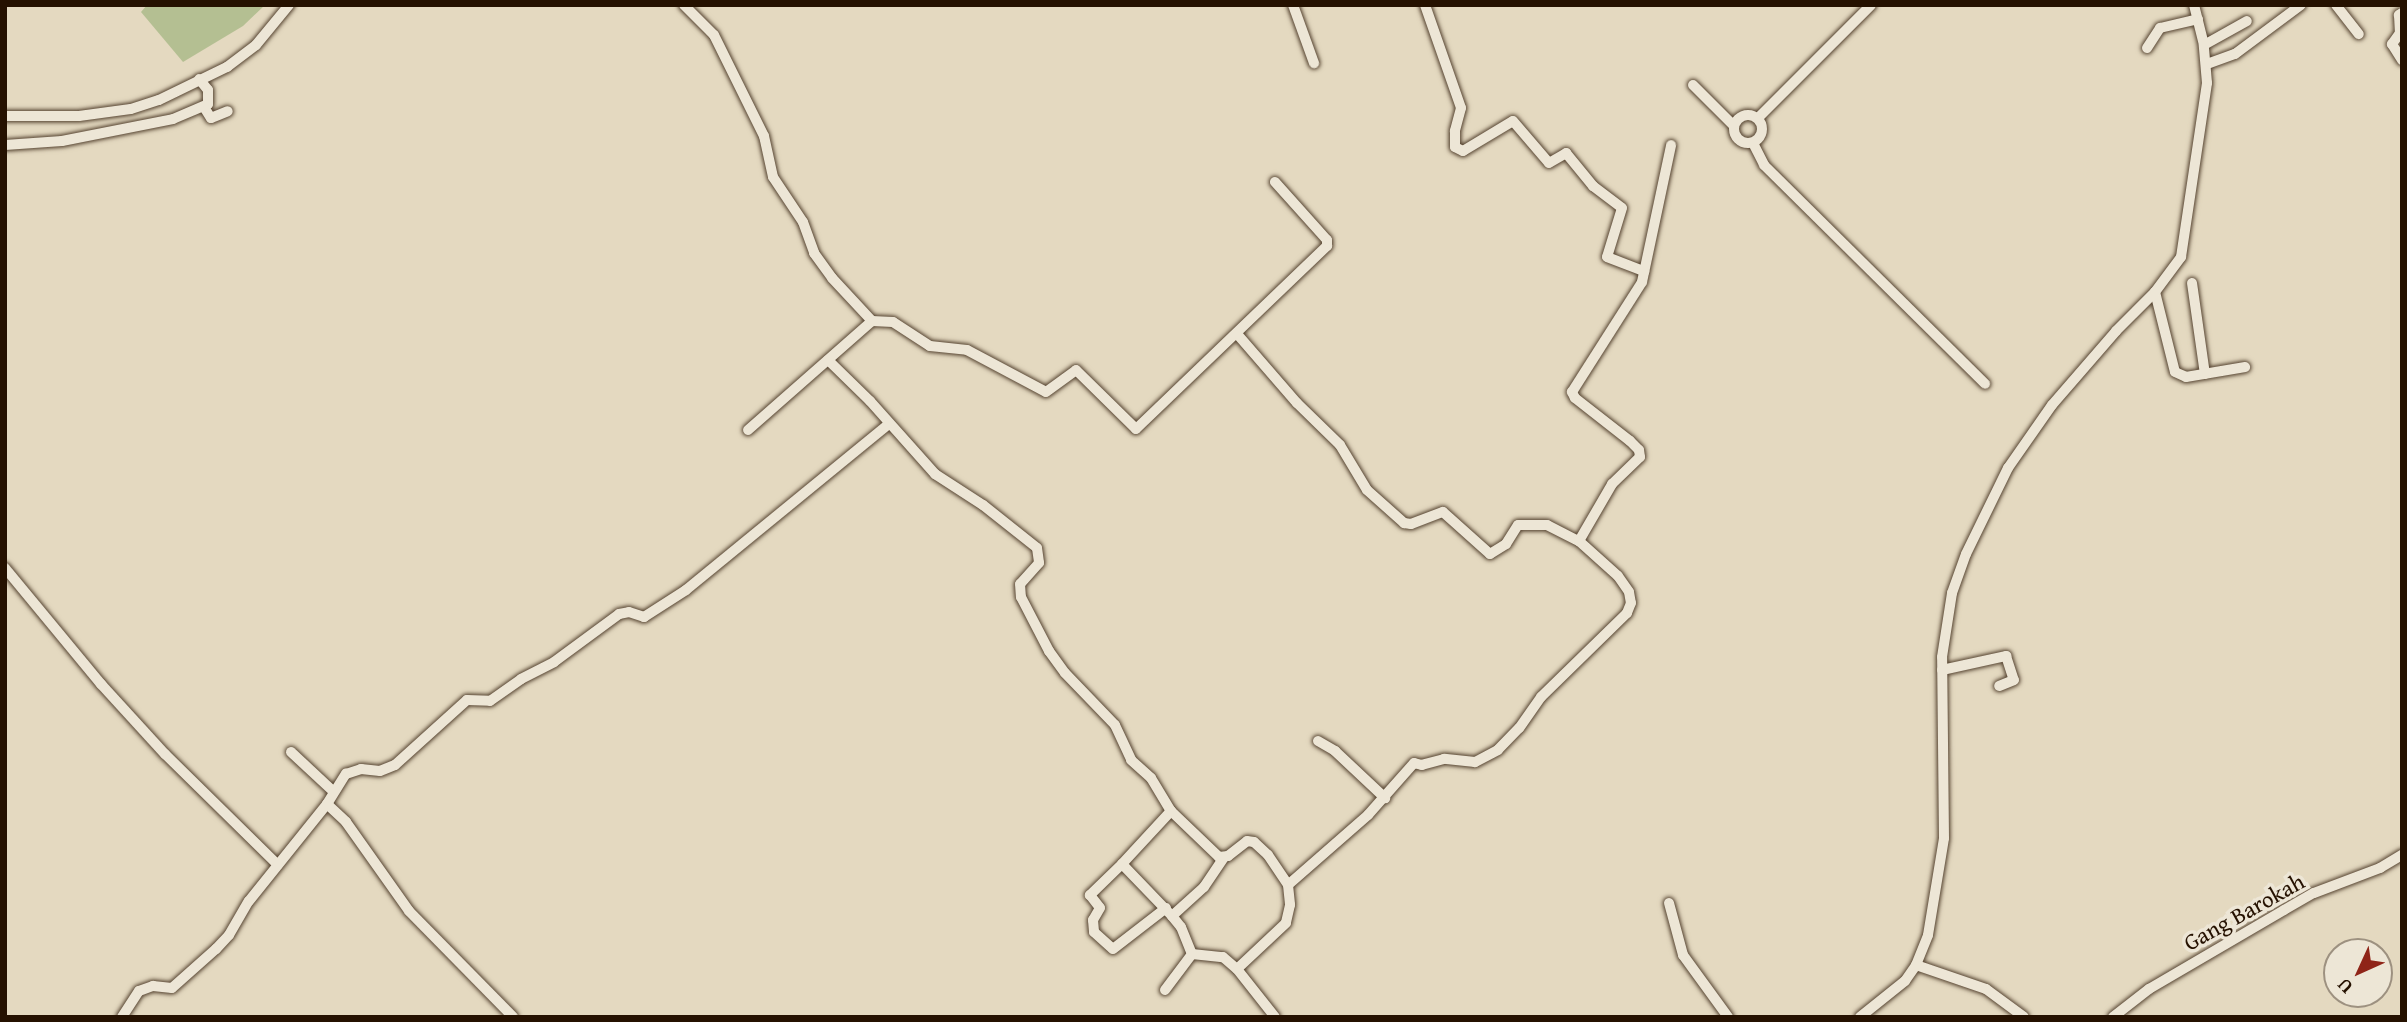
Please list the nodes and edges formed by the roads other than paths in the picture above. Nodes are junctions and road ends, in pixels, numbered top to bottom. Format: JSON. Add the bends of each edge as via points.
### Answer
{"nodes":[{"id":1,"x":289,"y":5,"type":"edge"},
{"id":2,"x":684,"y":5,"type":"edge"},
{"id":3,"x":1293,"y":5,"type":"edge"},
{"id":4,"x":1425,"y":5,"type":"edge"},
{"id":5,"x":1871,"y":5,"type":"edge"},
{"id":6,"x":2194,"y":5,"type":"edge"},
{"id":7,"x":2301,"y":5,"type":"edge"},
{"id":8,"x":2336,"y":5,"type":"edge"},
{"id":9,"x":2402,"y":13,"type":"edge"},
{"id":10,"x":2198,"y":19,"type":"junction"},
{"id":11,"x":2247,"y":21,"type":"dead end"},
{"id":12,"x":2360,"y":34,"type":"dead end"},
{"id":13,"x":2204,"y":45,"type":"junction"},
{"id":14,"x":2147,"y":48,"type":"dead end"},
{"id":15,"x":2402,"y":60,"type":"edge"},
{"id":16,"x":1314,"y":63,"type":"dead end"},
{"id":17,"x":2207,"y":64,"type":"junction"},
{"id":18,"x":199,"y":79,"type":"junction"},
{"id":19,"x":1693,"y":85,"type":"dead end"},
{"id":20,"x":204,"y":107,"type":"junction"},
{"id":21,"x":229,"y":111,"type":"dead end"},
{"id":22,"x":5,"y":116,"type":"edge"},
{"id":23,"x":1758,"y":118,"type":"junction"},
{"id":24,"x":1734,"y":126,"type":"junction"},
{"id":25,"x":1753,"y":143,"type":"junction"},
{"id":26,"x":5,"y":145,"type":"edge"},
{"id":27,"x":1671,"y":145,"type":"dead end"},
{"id":28,"x":1275,"y":182,"type":"dead end"},
{"id":29,"x":1644,"y":271,"type":"junction"},
{"id":30,"x":2192,"y":283,"type":"dead end"},
{"id":31,"x":2155,"y":292,"type":"junction"},
{"id":32,"x":872,"y":321,"type":"junction"},
{"id":33,"x":1238,"y":335,"type":"junction"},
{"id":34,"x":828,"y":360,"type":"junction"},
{"id":35,"x":2245,"y":367,"type":"dead end"},
{"id":36,"x":2206,"y":374,"type":"junction"},
{"id":37,"x":1985,"y":384,"type":"dead end"},
{"id":38,"x":889,"y":424,"type":"junction"},
{"id":39,"x":748,"y":430,"type":"dead end"},
{"id":40,"x":1579,"y":541,"type":"junction"},
{"id":41,"x":5,"y":568,"type":"edge"},
{"id":42,"x":1942,"y":670,"type":"junction"},
{"id":43,"x":1999,"y":686,"type":"dead end"},
{"id":44,"x":1318,"y":741,"type":"dead end"},
{"id":45,"x":291,"y":752,"type":"dead end"},
{"id":46,"x":333,"y":791,"type":"junction"},
{"id":47,"x":1385,"y":798,"type":"junction"},
{"id":48,"x":327,"y":804,"type":"junction"},
{"id":49,"x":1171,"y":811,"type":"junction"},
{"id":50,"x":2402,"y":855,"type":"edge"},
{"id":51,"x":1224,"y":857,"type":"junction"},
{"id":52,"x":1122,"y":864,"type":"junction"},
{"id":53,"x":278,"y":865,"type":"junction"},
{"id":54,"x":1288,"y":885,"type":"junction"},
{"id":55,"x":1669,"y":902,"type":"dead end"},
{"id":56,"x":1169,"y":912,"type":"junction"},
{"id":57,"x":1192,"y":954,"type":"junction"},
{"id":58,"x":1916,"y":965,"type":"junction"},
{"id":59,"x":1237,"y":969,"type":"junction"},
{"id":60,"x":1165,"y":990,"type":"dead end"},
{"id":61,"x":122,"y":1017,"type":"edge"},
{"id":62,"x":513,"y":1017,"type":"edge"},
{"id":63,"x":1275,"y":1017,"type":"edge"},
{"id":64,"x":1728,"y":1017,"type":"edge"},
{"id":65,"x":1860,"y":1017,"type":"edge"},
{"id":66,"x":2024,"y":1017,"type":"edge"},
{"id":67,"x":2113,"y":1017,"type":"edge"}],
"edges":[{"from":1,"to":18,"type":"street","via":[[256,45],[227,67]]},
{"from":2,"to":32,"type":"street","via":[[714,35],[764,136],[773,177],[803,222],[819,261]]},
{"from":3,"to":16,"type":"street"},
{"from":4,"to":29,"type":"street","via":[[1461,108],[1455,148],[1463,151],[1513,121],[1549,163],[1567,153],[1593,187],[1622,208],[1608,257]]},
{"from":5,"to":23,"type":"street"},
{"from":6,"to":10,"type":"street"},
{"from":7,"to":17,"type":"street","via":[[2235,54]]},
{"from":8,"to":12,"type":"street"},
{"from":9,"to":15,"type":"street","via":[[2400,33],[2392,44]]},
{"from":10,"to":13,"type":"street"},
{"from":10,"to":14,"type":"street","via":[[2160,28]]},
{"from":11,"to":13,"type":"street"},
{"from":13,"to":17,"type":"street"},
{"from":17,"to":31,"type":"street","via":[[2186,239],[2181,257]]},
{"from":18,"to":20,"type":"street","via":[[210,96]]},
{"from":18,"to":22,"type":"street","via":[[131,109],[79,116]]},
{"from":19,"to":24,"type":"street"},
{"from":20,"to":21,"type":"street","via":[[211,118]]},
{"from":20,"to":26,"type":"street","via":[[173,119],[87,136]]},
{"from":23,"to":24,"type":"street","via":[[1749,114],[1739,117]]},
{"from":23,"to":25,"type":"street","via":[[1761,136]]},
{"from":24,"to":25,"type":"street","via":[[1735,136],[1743,143]]},
{"from":25,"to":37,"type":"street","via":[[1764,165]]},
{"from":27,"to":29,"type":"street"},
{"from":28,"to":33,"type":"street","via":[[1328,245]]},
{"from":29,"to":40,"type":"street","via":[[1630,304],[1572,392],[1630,441],[1640,457],[1612,484]]},
{"from":30,"to":36,"type":"street"},
{"from":31,"to":36,"type":"street","via":[[2175,372],[2186,377]]},
{"from":31,"to":42,"type":"street","via":[[2052,405],[2008,468],[1952,593]]},
{"from":32,"to":33,"type":"street","via":[[893,322],[930,346],[967,350],[1046,392],[1076,370],[1136,429]]},
{"from":32,"to":34,"type":"street"},
{"from":33,"to":40,"type":"street","via":[[1343,449],[1367,490],[1404,523],[1443,512],[1490,554],[1506,544],[1522,523],[1546,525]]},
{"from":34,"to":38,"type":"street"},
{"from":34,"to":39,"type":"street"},
{"from":35,"to":36,"type":"street"},
{"from":38,"to":46,"type":"street","via":[[686,590],[644,617],[619,614],[490,701],[467,700],[395,765],[374,773],[351,771]]},
{"from":38,"to":49,"type":"street","via":[[935,474],[1037,548],[1039,563],[1020,584],[1021,597],[1049,651],[1115,725],[1131,760],[1151,778]]},
{"from":40,"to":47,"type":"street","via":[[1629,592],[1627,613],[1541,697],[1498,750],[1475,762],[1444,759],[1414,763]]},
{"from":41,"to":53,"type":"street","via":[[156,744]]},
{"from":42,"to":43,"type":"street","via":[[2006,656],[2014,680]]},
{"from":42,"to":58,"type":"street","via":[[1944,838],[1928,935]]},
{"from":44,"to":47,"type":"street","via":[[1353,766]]},
{"from":45,"to":46,"type":"street"},
{"from":46,"to":48,"type":"street"},
{"from":47,"to":54,"type":"street"},
{"from":48,"to":53,"type":"street"},
{"from":48,"to":62,"type":"street","via":[[346,822],[409,911]]},
{"from":49,"to":51,"type":"street"},
{"from":49,"to":52,"type":"street"},
{"from":50,"to":67,"type":"street","name":"Gang Barokah","via":[[2314,893],[2149,989]]},
{"from":51,"to":54,"type":"street","via":[[1250,840],[1268,855]]},
{"from":51,"to":56,"type":"street","via":[[1204,887]]},
{"from":52,"to":56,"type":"street"},
{"from":52,"to":56,"type":"street","via":[[1090,895],[1100,908],[1093,920],[1094,932],[1113,949]]},
{"from":53,"to":61,"type":"street","via":[[216,949],[172,988],[153,986],[139,991]]},
{"from":54,"to":59,"type":"street","via":[[1286,923]]},
{"from":55,"to":64,"type":"street","via":[[1684,955]]},
{"from":56,"to":57,"type":"street"},
{"from":57,"to":59,"type":"street","via":[[1223,957]]},
{"from":57,"to":60,"type":"street"},
{"from":58,"to":65,"type":"street","via":[[1892,994]]},
{"from":58,"to":66,"type":"street","via":[[1986,989]]},
{"from":59,"to":63,"type":"street"}]}
